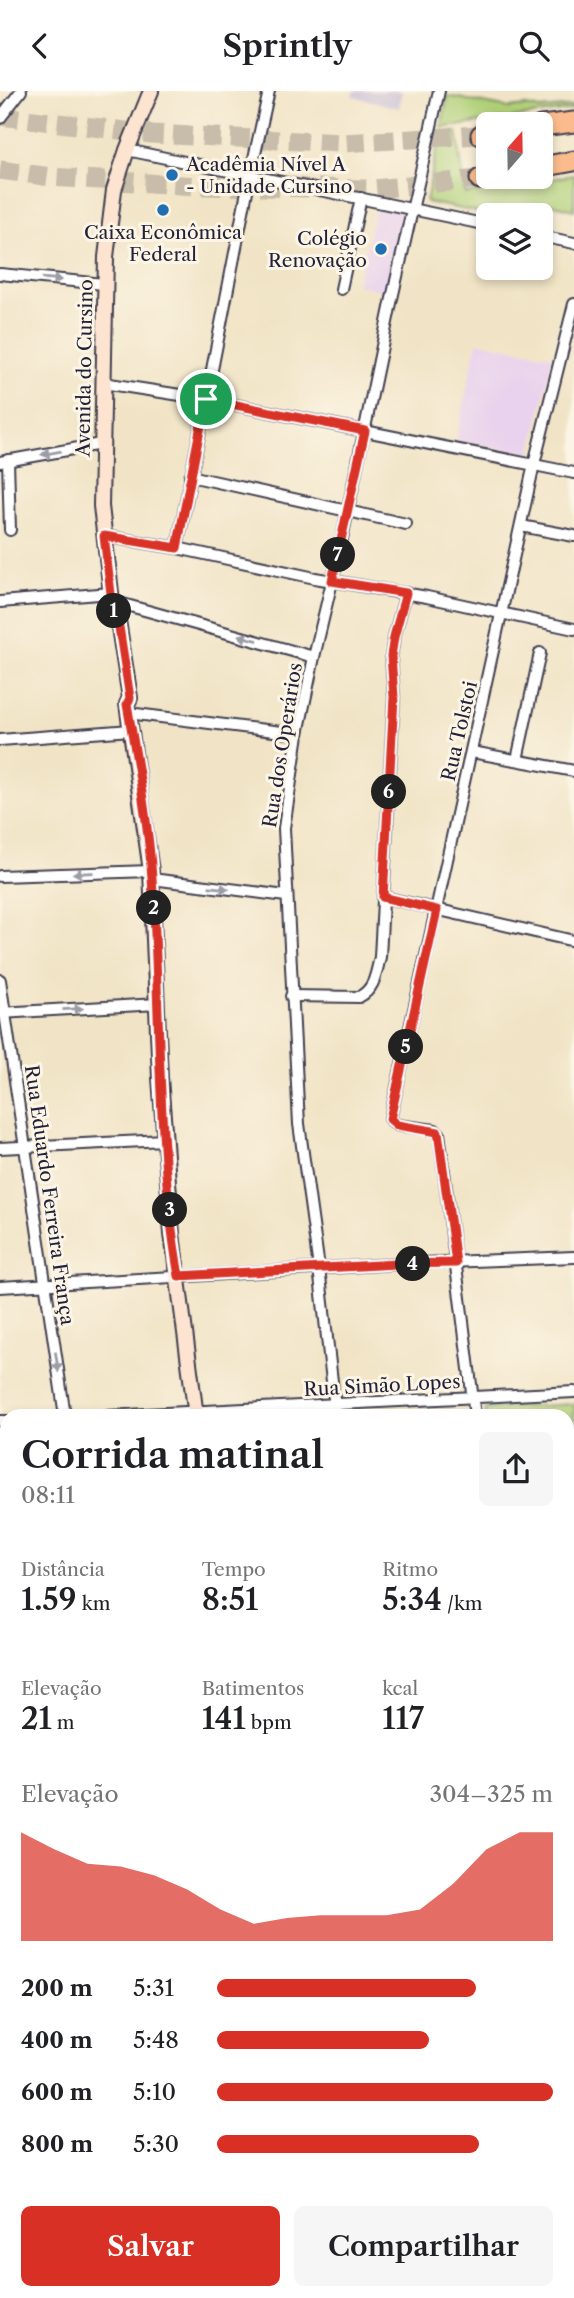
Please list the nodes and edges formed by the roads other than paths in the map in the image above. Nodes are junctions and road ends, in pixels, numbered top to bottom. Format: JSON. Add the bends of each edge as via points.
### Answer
{"nodes":[{"id":1,"x":21,"y":91,"type":"edge"},
{"id":2,"x":151,"y":91,"type":"edge"},
{"id":3,"x":269,"y":91,"type":"edge"},
{"id":4,"x":439,"y":91,"type":"edge"},
{"id":5,"x":0,"y":118,"type":"edge"},
{"id":6,"x":574,"y":122,"type":"edge"},
{"id":7,"x":553,"y":125,"type":"edge"},
{"id":8,"x":127,"y":150,"type":"junction"},
{"id":9,"x":574,"y":161,"type":"edge"},
{"id":10,"x":553,"y":165,"type":"edge"},
{"id":11,"x":250,"y":176,"type":"junction"},
{"id":12,"x":362,"y":198,"type":"junction"},
{"id":13,"x":412,"y":209,"type":"junction"},
{"id":14,"x":476,"y":222,"type":"edge"},
{"id":15,"x":553,"y":239,"type":"edge"},
{"id":16,"x":574,"y":243,"type":"edge"},
{"id":17,"x":0,"y":274,"type":"edge"},
{"id":18,"x":104,"y":284,"type":"junction"},
{"id":19,"x":341,"y":289,"type":"dead end"},
{"id":20,"x":574,"y":304,"type":"edge"},
{"id":21,"x":103,"y":383,"type":"junction"},
{"id":22,"x":206,"y":399,"type":"junction"},
{"id":23,"x":365,"y":431,"type":"junction"},
{"id":24,"x":102,"y":443,"type":"junction"},
{"id":25,"x":4,"y":461,"type":"edge"},
{"id":26,"x":534,"y":464,"type":"junction"},
{"id":27,"x":574,"y":473,"type":"edge"},
{"id":28,"x":190,"y":476,"type":"junction"},
{"id":29,"x":348,"y":509,"type":"junction"},
{"id":30,"x":406,"y":524,"type":"dead end"},
{"id":31,"x":521,"y":526,"type":"junction"},
{"id":32,"x":10,"y":530,"type":"dead end"},
{"id":33,"x":104,"y":536,"type":"junction"},
{"id":34,"x":574,"y":536,"type":"edge"},
{"id":35,"x":177,"y":548,"type":"junction"},
{"id":36,"x":332,"y":581,"type":"junction"},
{"id":37,"x":406,"y":593,"type":"junction"},
{"id":38,"x":112,"y":601,"type":"junction"},
{"id":39,"x":0,"y":602,"type":"edge"},
{"id":40,"x":502,"y":615,"type":"junction"},
{"id":41,"x":574,"y":629,"type":"edge"},
{"id":42,"x":540,"y":653,"type":"dead end"},
{"id":43,"x":314,"y":657,"type":"junction"},
{"id":44,"x":128,"y":709,"type":"junction"},
{"id":45,"x":131,"y":730,"type":"junction"},
{"id":46,"x":298,"y":734,"type":"junction"},
{"id":47,"x":0,"y":740,"type":"edge"},
{"id":48,"x":472,"y":752,"type":"junction"},
{"id":49,"x":517,"y":760,"type":"junction"},
{"id":50,"x":574,"y":771,"type":"edge"},
{"id":51,"x":152,"y":875,"type":"junction"},
{"id":52,"x":0,"y":876,"type":"edge"},
{"id":53,"x":286,"y":896,"type":"junction"},
{"id":54,"x":383,"y":897,"type":"junction"},
{"id":55,"x":437,"y":910,"type":"junction"},
{"id":56,"x":574,"y":941,"type":"edge"},
{"id":57,"x":0,"y":980,"type":"edge"},
{"id":58,"x":291,"y":996,"type":"junction"},
{"id":59,"x":158,"y":1004,"type":"junction"},
{"id":60,"x":3,"y":1013,"type":"edge"},
{"id":61,"x":165,"y":1140,"type":"junction"},
{"id":62,"x":26,"y":1147,"type":"junction"},
{"id":63,"x":0,"y":1148,"type":"edge"},
{"id":64,"x":574,"y":1257,"type":"edge"},
{"id":65,"x":456,"y":1263,"type":"junction"},
{"id":66,"x":319,"y":1268,"type":"junction"},
{"id":67,"x":179,"y":1276,"type":"junction"},
{"id":68,"x":45,"y":1285,"type":"junction"},
{"id":69,"x":0,"y":1287,"type":"edge"},
{"id":70,"x":574,"y":1392,"type":"edge"},
{"id":71,"x":472,"y":1398,"type":"junction"},
{"id":72,"x":64,"y":1409,"type":"edge"},
{"id":73,"x":195,"y":1409,"type":"edge"},
{"id":74,"x":335,"y":1409,"type":"edge"},
{"id":75,"x":346,"y":1409,"type":"edge"},
{"id":76,"x":474,"y":1409,"type":"edge"}],
"edges":[{"from":1,"to":5,"type":"street"},
{"from":2,"to":8,"type":"main road","name":"Avenida do Cursino"},
{"from":3,"to":11,"type":"street"},
{"from":4,"to":13,"type":"street","name":"Rua dos Operários"},
{"from":6,"to":7,"type":"highway"},
{"from":8,"to":11,"type":"street"},
{"from":8,"to":18,"type":"main road","name":"Avenida do Cursino","via":[[109,217]]},
{"from":9,"to":10,"type":"highway"},
{"from":11,"to":12,"type":"street"},
{"from":11,"to":22,"type":"street"},
{"from":12,"to":13,"type":"street"},
{"from":12,"to":19,"type":"street"},
{"from":13,"to":14,"type":"street"},
{"from":13,"to":23,"type":"street","name":"Rua dos Operários"},
{"from":15,"to":16,"type":"street"},
{"from":17,"to":18,"type":"street","one_way":true},
{"from":18,"to":21,"type":"main road","name":"Avenida do Cursino"},
{"from":20,"to":26,"type":"street","name":"Rua Tolstoi"},
{"from":21,"to":22,"type":"street"},
{"from":21,"to":24,"type":"main road","name":"Avenida do Cursino"},
{"from":22,"to":23,"type":"street"},
{"from":22,"to":28,"type":"street"},
{"from":23,"to":26,"type":"street"},
{"from":23,"to":29,"type":"street","name":"Rua dos Operários"},
{"from":24,"to":25,"type":"street","one_way":true},
{"from":24,"to":33,"type":"main road","name":"Avenida do Cursino"},
{"from":25,"to":32,"type":"street"},
{"from":26,"to":27,"type":"street"},
{"from":26,"to":31,"type":"street","name":"Rua Tolstoi"},
{"from":28,"to":29,"type":"street"},
{"from":28,"to":35,"type":"street"},
{"from":29,"to":30,"type":"street"},
{"from":29,"to":36,"type":"street","name":"Rua dos Operários"},
{"from":31,"to":34,"type":"street"},
{"from":31,"to":40,"type":"street","name":"Rua Tolstoi"},
{"from":33,"to":35,"type":"street"},
{"from":33,"to":38,"type":"main road","name":"Avenida do Cursino"},
{"from":35,"to":36,"type":"street"},
{"from":36,"to":37,"type":"street"},
{"from":36,"to":43,"type":"street","name":"Rua dos Operários"},
{"from":37,"to":40,"type":"street"},
{"from":37,"to":54,"type":"street","via":[[391,656],[394,697]]},
{"from":38,"to":39,"type":"street"},
{"from":43,"to":38,"type":"street","one_way":true},
{"from":38,"to":44,"type":"main road","name":"Avenida do Cursino","via":[[130,698]]},
{"from":40,"to":41,"type":"street"},
{"from":40,"to":48,"type":"street","name":"Rua Tolstoi"},
{"from":42,"to":49,"type":"street"},
{"from":43,"to":46,"type":"street","name":"Rua dos Operários"},
{"from":44,"to":45,"type":"main road","name":"Avenida do Cursino"},
{"from":44,"to":46,"type":"street"},
{"from":45,"to":47,"type":"street"},
{"from":45,"to":51,"type":"main road","name":"Avenida do Cursino"},
{"from":46,"to":53,"type":"street","name":"Rua dos Operários","via":[[284,828]]},
{"from":48,"to":49,"type":"street"},
{"from":48,"to":55,"type":"street","name":"Rua Tolstoi"},
{"from":49,"to":50,"type":"street"},
{"from":51,"to":52,"type":"street","one_way":true},
{"from":51,"to":53,"type":"street","one_way":true},
{"from":51,"to":59,"type":"main road","name":"Avenida do Cursino"},
{"from":53,"to":58,"type":"street","name":"Rua dos Operários"},
{"from":54,"to":55,"type":"street"},
{"from":54,"to":58,"type":"street","via":[[380,957],[366,993],[349,998]]},
{"from":55,"to":56,"type":"street"},
{"from":55,"to":65,"type":"street","name":"Rua Tolstoi","via":[[390,1119],[397,1125],[439,1133]]},
{"from":57,"to":60,"type":"street","name":"Rua Eduardo Ferreira França"},
{"from":58,"to":66,"type":"street","name":"Rua dos Operários","via":[[299,1124]]},
{"from":60,"to":59,"type":"street","one_way":true},
{"from":59,"to":61,"type":"main road","name":"Avenida do Cursino"},
{"from":60,"to":62,"type":"street","name":"Rua Eduardo Ferreira França"},
{"from":61,"to":62,"type":"street"},
{"from":61,"to":67,"type":"main road","name":"Avenida do Cursino"},
{"from":62,"to":63,"type":"street"},
{"from":62,"to":68,"type":"street","name":"Rua Eduardo Ferreira França"},
{"from":64,"to":65,"type":"street"},
{"from":65,"to":66,"type":"street"},
{"from":65,"to":71,"type":"street"},
{"from":66,"to":67,"type":"street"},
{"from":66,"to":74,"type":"street","name":"Rua dos Operários"},
{"from":67,"to":68,"type":"street"},
{"from":67,"to":73,"type":"main road","name":"Avenida do Cursino"},
{"from":68,"to":69,"type":"street"},
{"from":68,"to":72,"type":"street","name":"Rua Eduardo Ferreira França","one_way":true},
{"from":70,"to":71,"type":"street","name":"Rua Simão Lopes"},
{"from":71,"to":75,"type":"street","name":"Rua Simão Lopes"},
{"from":71,"to":76,"type":"street"}]}
